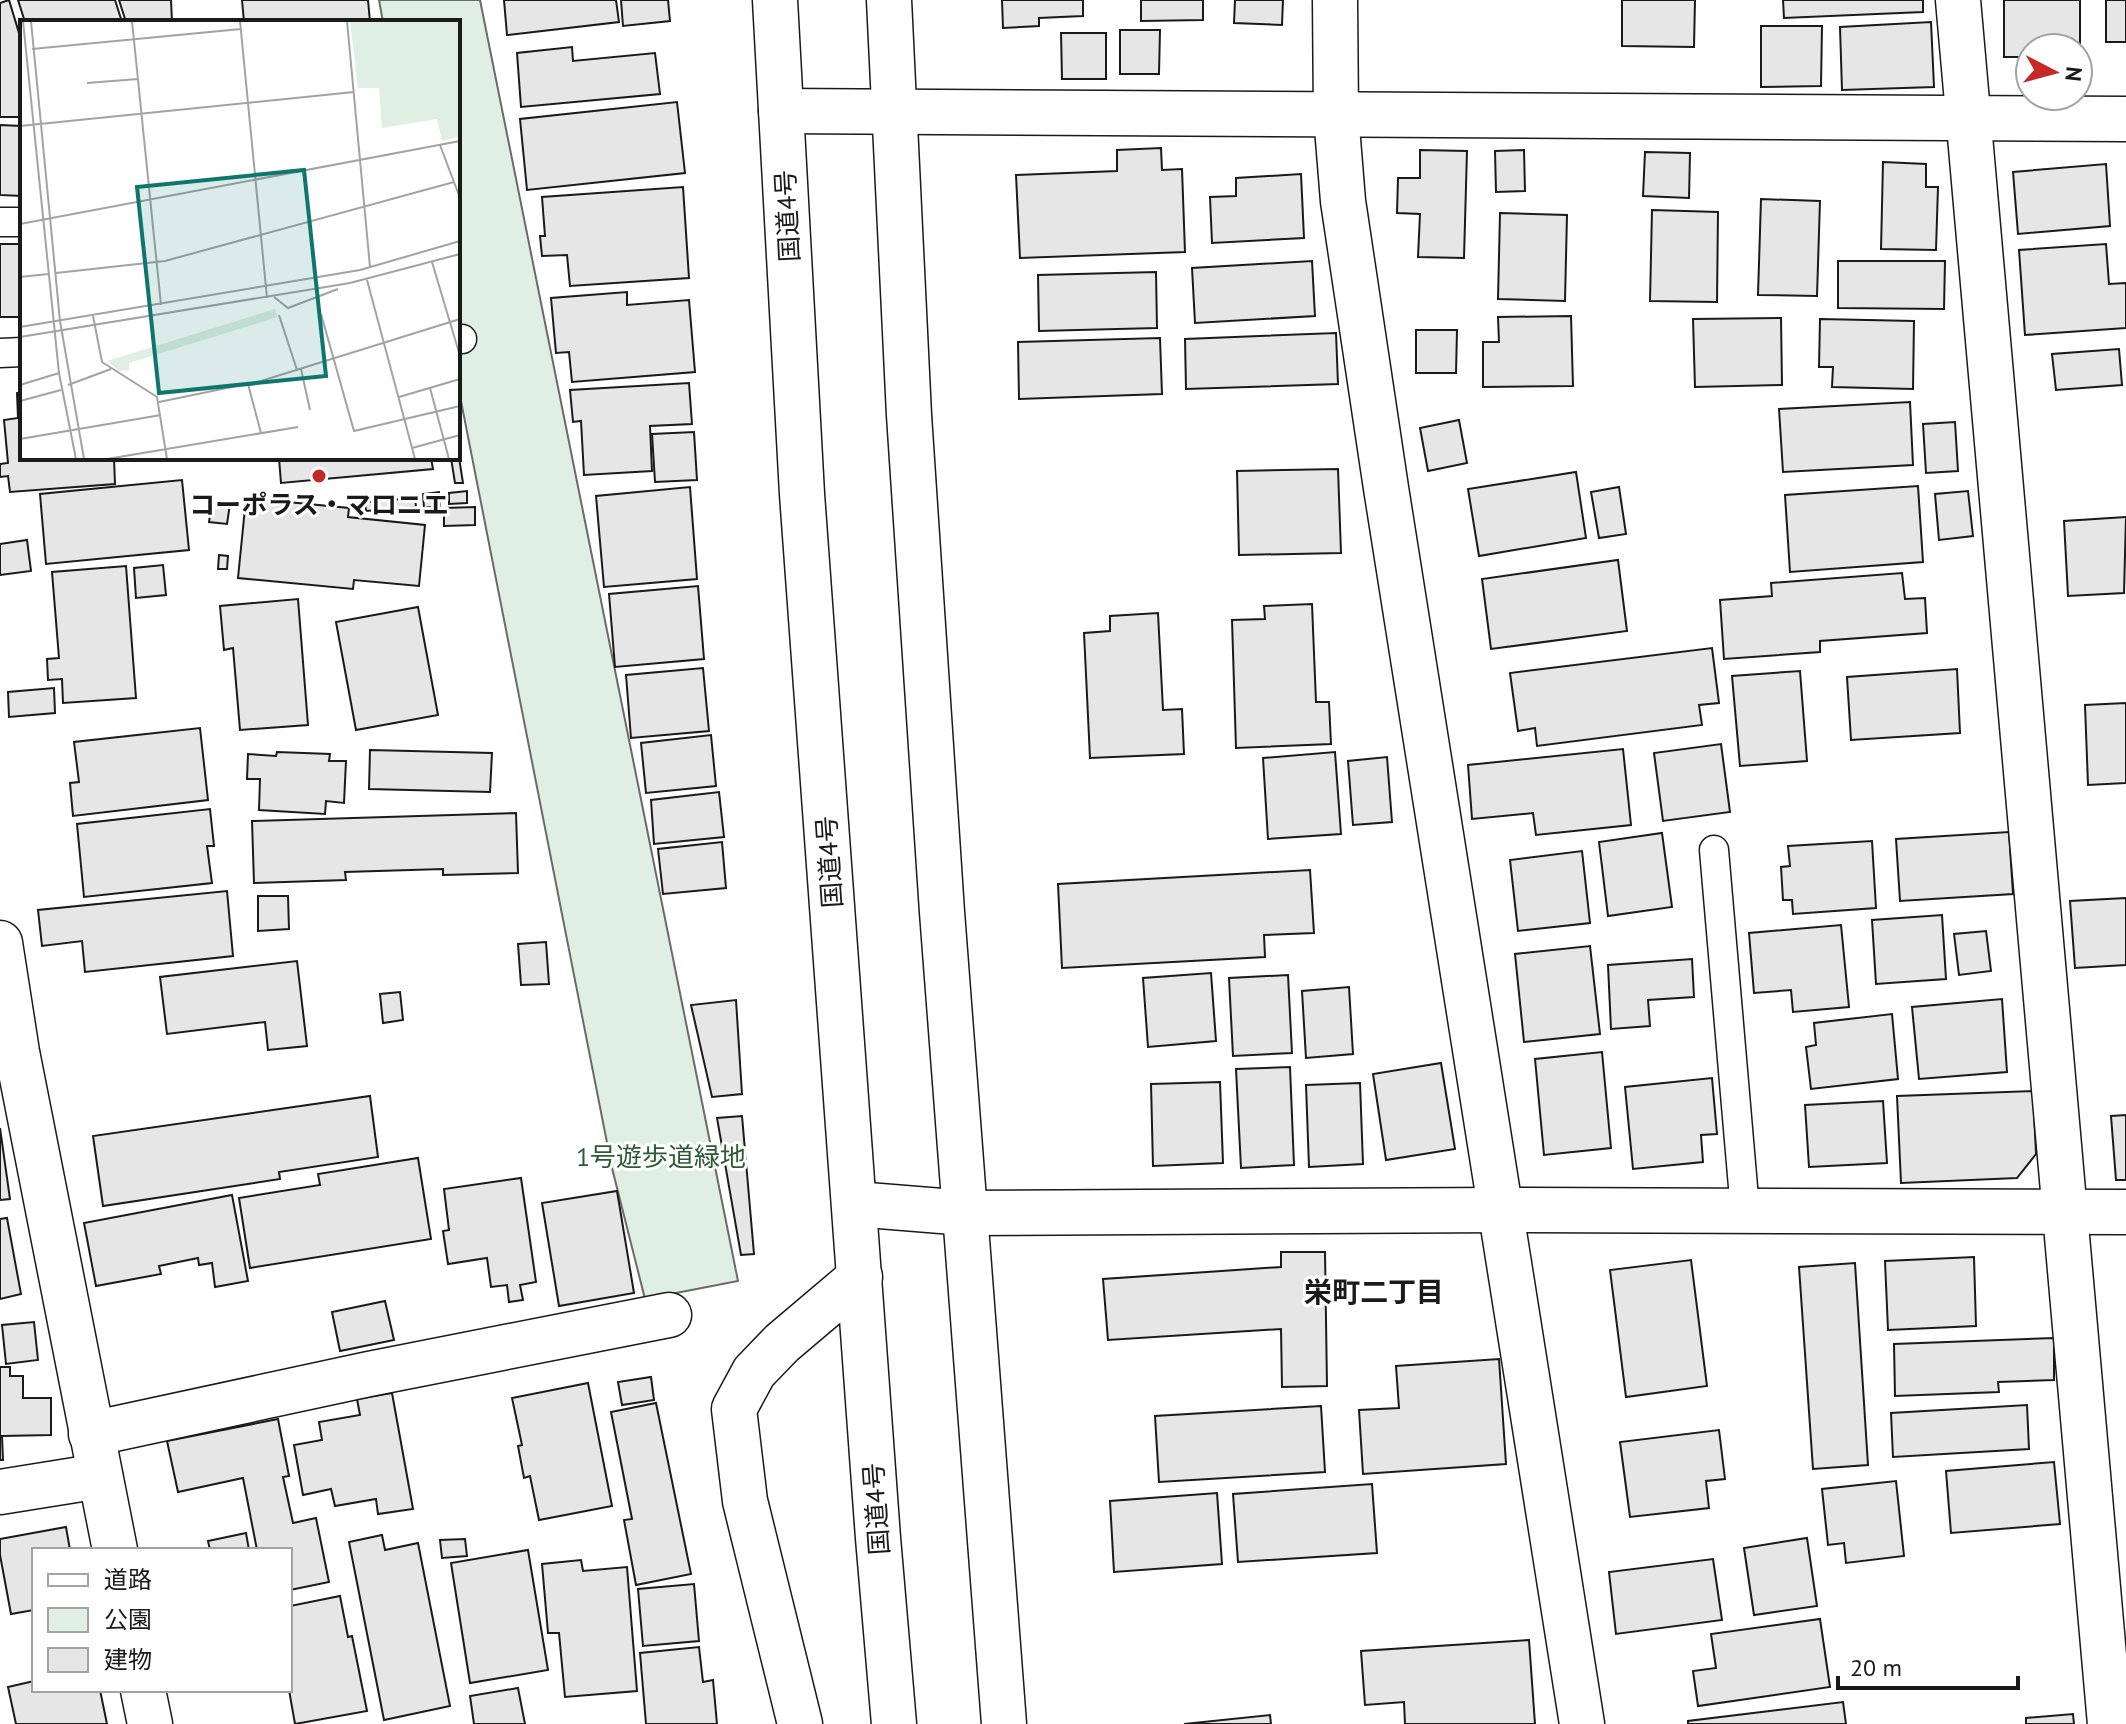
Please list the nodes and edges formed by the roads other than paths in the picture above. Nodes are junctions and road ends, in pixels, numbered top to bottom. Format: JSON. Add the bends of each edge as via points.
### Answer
{"nodes":[{"id":1,"x":775,"y":0,"type":"edge"},
{"id":2,"x":889,"y":0,"type":"edge"},
{"id":3,"x":1335,"y":0,"type":"edge"},
{"id":4,"x":1958,"y":0,"type":"edge"},
{"id":5,"x":781,"y":111,"type":"junction"},
{"id":6,"x":894,"y":112,"type":"junction"},
{"id":7,"x":1336,"y":115,"type":"junction"},
{"id":8,"x":1968,"y":118,"type":"junction"},
{"id":9,"x":2126,"y":119,"type":"edge"},
{"id":10,"x":20,"y":352,"type":"edge"},
{"id":11,"x":0,"y":353,"type":"edge"},
{"id":12,"x":1714,"y":850,"type":"dead end"},
{"id":13,"x":0,"y":943,"type":"edge"},
{"id":14,"x":855,"y":1204,"type":"junction"},
{"id":15,"x":1501,"y":1210,"type":"junction"},
{"id":16,"x":1745,"y":1210,"type":"junction"},
{"id":17,"x":2064,"y":1211,"type":"junction"},
{"id":18,"x":2126,"y":1212,"type":"edge"},
{"id":19,"x":966,"y":1213,"type":"junction"},
{"id":20,"x":860,"y":1277,"type":"junction"},
{"id":21,"x":669,"y":1315,"type":"dead end"},
{"id":22,"x":91,"y":1434,"type":"junction"},
{"id":23,"x":100,"y":1476,"type":"junction"},
{"id":24,"x":0,"y":1492,"type":"edge"},
{"id":25,"x":115,"y":1548,"type":"edge"},
{"id":26,"x":143,"y":1692,"type":"edge"},
{"id":27,"x":2115,"y":1720,"type":"edge"},
{"id":28,"x":150,"y":1724,"type":"edge"},
{"id":29,"x":800,"y":1724,"type":"edge"},
{"id":30,"x":894,"y":1724,"type":"edge"},
{"id":31,"x":1004,"y":1724,"type":"edge"},
{"id":32,"x":1582,"y":1724,"type":"edge"}],
"edges":[{"from":1,"to":5,"type":"main road","name":"国道4号"},
{"from":2,"to":6,"type":"main road"},
{"from":3,"to":7,"type":"main road"},
{"from":4,"to":8,"type":"main road"},
{"from":5,"to":6,"type":"main road"},
{"from":5,"to":14,"type":"main road","name":"国道4号","via":[[802,494]]},
{"from":6,"to":7,"type":"main road"},
{"from":6,"to":19,"type":"main road","via":[[909,415]]},
{"from":7,"to":8,"type":"main road"},
{"from":7,"to":15,"type":"main road","via":[[1343,201],[1386,488]]},
{"from":8,"to":9,"type":"main road"},
{"from":8,"to":17,"type":"main road"},
{"from":10,"to":11,"type":"lane"},
{"from":12,"to":16,"type":"lane"},
{"from":13,"to":22,"type":"main road"},
{"from":14,"to":19,"type":"main road"},
{"from":14,"to":20,"type":"main road","name":"国道4号"},
{"from":15,"to":16,"type":"main road"},
{"from":15,"to":19,"type":"main road"},
{"from":15,"to":32,"type":"main road"},
{"from":16,"to":17,"type":"main road"},
{"from":17,"to":18,"type":"main road"},
{"from":17,"to":27,"type":"main road"},
{"from":19,"to":31,"type":"main road"},
{"from":20,"to":29,"type":"main road","via":[[754,1372],[734,1409],[745,1501]]},
{"from":20,"to":30,"type":"main road","name":"国道4号"},
{"from":21,"to":22,"type":"main road"},
{"from":22,"to":23,"type":"main road"},
{"from":23,"to":24,"type":"main road"},
{"from":23,"to":25,"type":"main road"},
{"from":26,"to":28,"type":"main road"}]}
